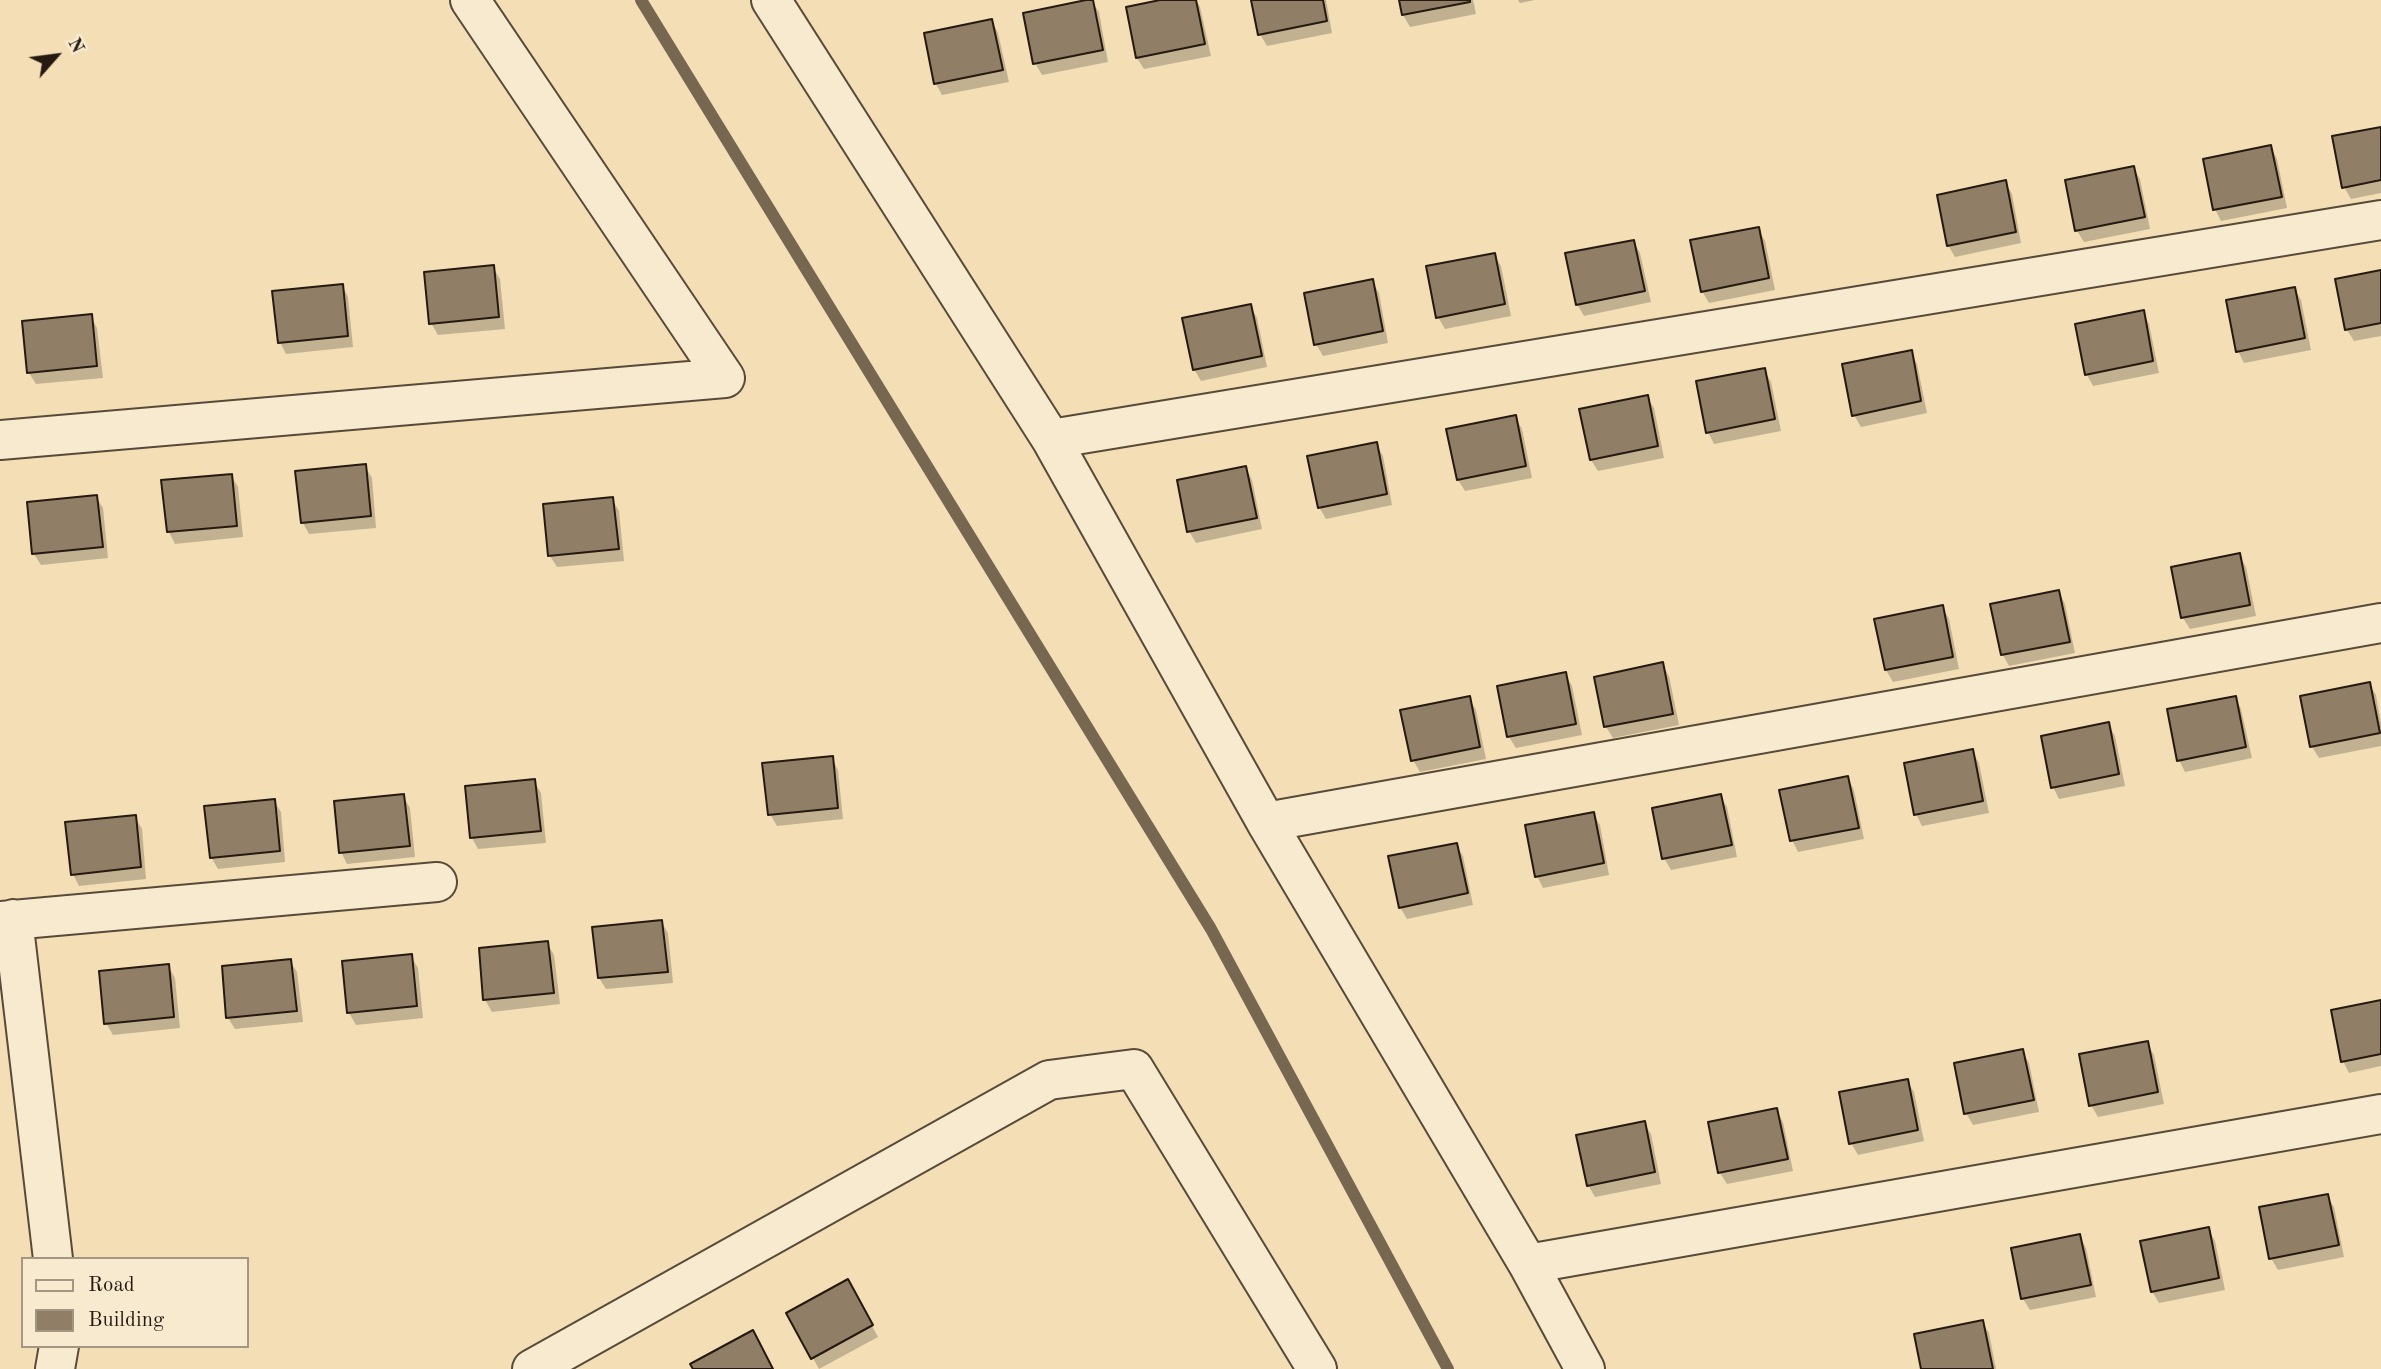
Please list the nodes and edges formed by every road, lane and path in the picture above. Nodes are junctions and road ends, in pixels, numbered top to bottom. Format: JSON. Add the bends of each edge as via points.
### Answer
{"nodes":[{"id":1,"x":470,"y":0,"type":"edge"},
{"id":2,"x":771,"y":0,"type":"edge"},
{"id":3,"x":2381,"y":219,"type":"edge"},
{"id":4,"x":1051,"y":439,"type":"junction"},
{"id":5,"x":0,"y":440,"type":"edge"},
{"id":6,"x":2381,"y":624,"type":"edge"},
{"id":7,"x":1266,"y":822,"type":"junction"},
{"id":8,"x":437,"y":883,"type":"dead end"},
{"id":9,"x":6,"y":920,"type":"edge"},
{"id":10,"x":2381,"y":1114,"type":"edge"},
{"id":11,"x":53,"y":1257,"type":"edge"},
{"id":12,"x":1528,"y":1264,"type":"junction"},
{"id":13,"x":58,"y":1348,"type":"edge"},
{"id":14,"x":55,"y":1369,"type":"edge"},
{"id":15,"x":532,"y":1369,"type":"edge"},
{"id":16,"x":1317,"y":1369,"type":"edge"},
{"id":17,"x":1585,"y":1369,"type":"edge"}],
"edges":[{"from":1,"to":5,"type":"street","via":[[725,378]]},
{"from":2,"to":4,"type":"street"},
{"from":3,"to":4,"type":"street"},
{"from":4,"to":7,"type":"street"},
{"from":6,"to":7,"type":"street"},
{"from":7,"to":12,"type":"street"},
{"from":8,"to":9,"type":"street"},
{"from":9,"to":11,"type":"street"},
{"from":10,"to":12,"type":"street"},
{"from":12,"to":17,"type":"street"},
{"from":13,"to":14,"type":"street"},
{"from":15,"to":16,"type":"street","via":[[1049,1080],[1134,1069]]}]}
